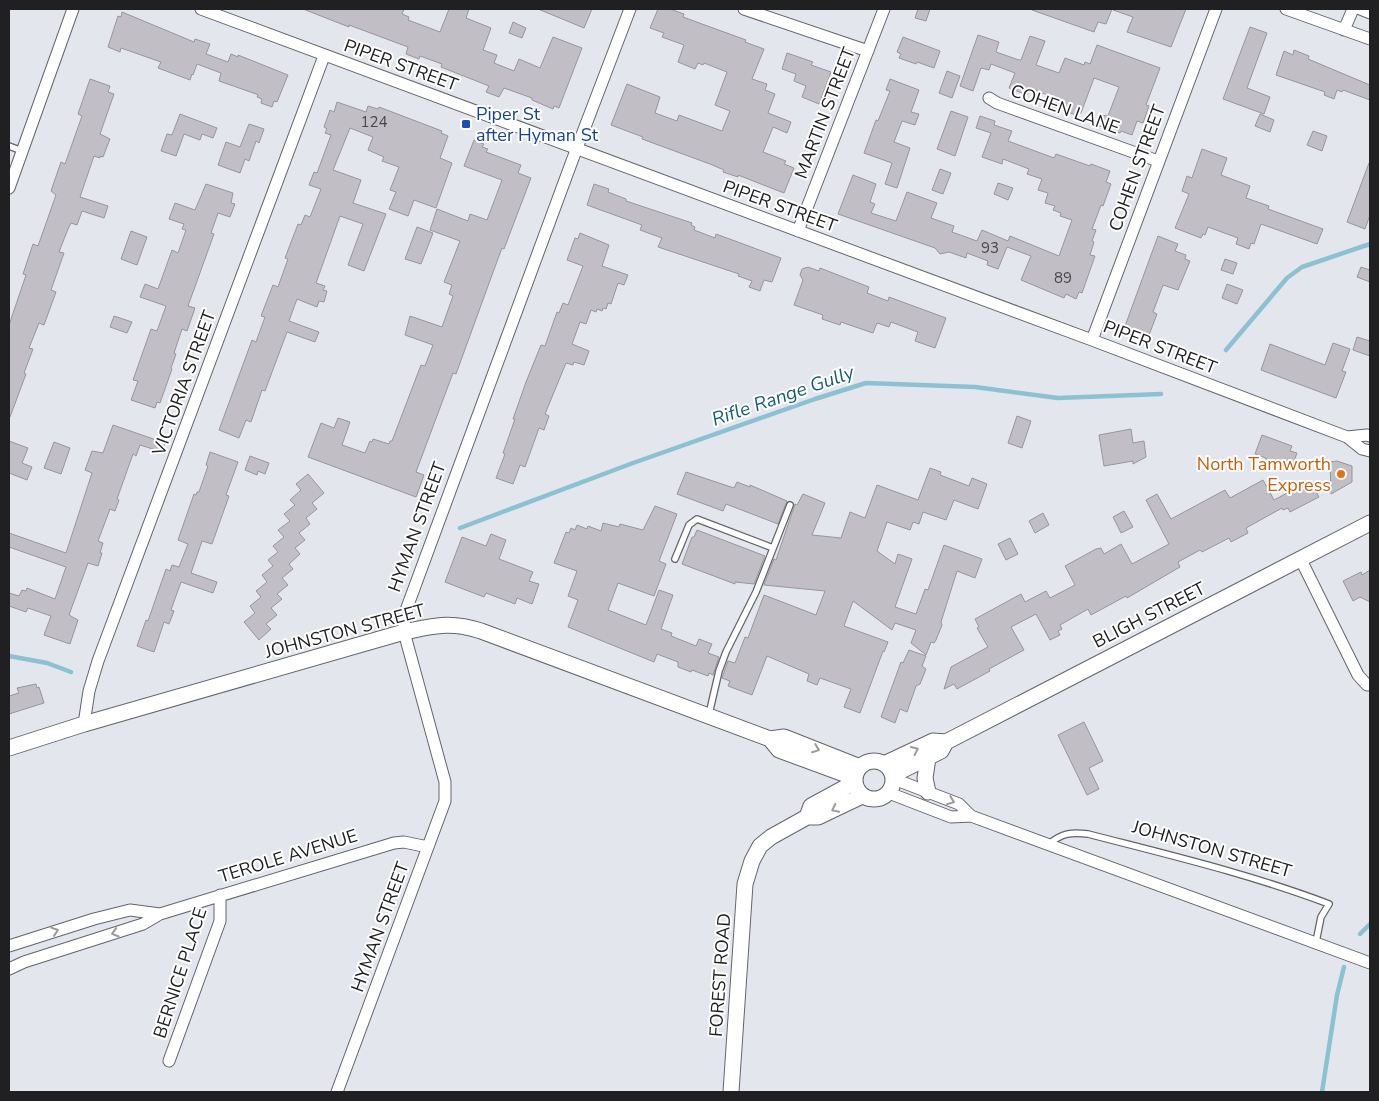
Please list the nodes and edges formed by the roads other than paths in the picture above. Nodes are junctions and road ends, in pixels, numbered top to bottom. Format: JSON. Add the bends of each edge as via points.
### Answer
{"nodes":[{"id":1,"x":74,"y":9,"type":"edge"},
{"id":2,"x":201,"y":9,"type":"edge"},
{"id":3,"x":630,"y":9,"type":"edge"},
{"id":4,"x":744,"y":9,"type":"edge"},
{"id":5,"x":884,"y":9,"type":"edge"},
{"id":6,"x":1216,"y":9,"type":"edge"},
{"id":7,"x":1286,"y":9,"type":"edge"},
{"id":8,"x":1353,"y":9,"type":"edge"},
{"id":9,"x":1360,"y":9,"type":"edge"},
{"id":10,"x":1370,"y":13,"type":"edge"},
{"id":11,"x":1344,"y":30,"type":"junction"},
{"id":12,"x":1370,"y":39,"type":"edge"},
{"id":13,"x":868,"y":51,"type":"junction"},
{"id":14,"x":324,"y":56,"type":"junction"},
{"id":15,"x":989,"y":98,"type":"dead end"},
{"id":16,"x":9,"y":146,"type":"edge"},
{"id":17,"x":576,"y":149,"type":"junction"},
{"id":18,"x":22,"y":151,"type":"junction"},
{"id":19,"x":1158,"y":161,"type":"junction"},
{"id":20,"x":9,"y":188,"type":"edge"},
{"id":21,"x":798,"y":231,"type":"junction"},
{"id":22,"x":1092,"y":340,"type":"junction"},
{"id":23,"x":1347,"y":436,"type":"junction"},
{"id":24,"x":1370,"y":436,"type":"edge"},
{"id":25,"x":1370,"y":451,"type":"edge"},
{"id":26,"x":790,"y":505,"type":"dead end"},
{"id":27,"x":1370,"y":523,"type":"edge"},
{"id":28,"x":773,"y":548,"type":"junction"},
{"id":29,"x":1300,"y":558,"type":"junction"},
{"id":30,"x":675,"y":559,"type":"dead end"},
{"id":31,"x":404,"y":632,"type":"junction"},
{"id":32,"x":1370,"y":685,"type":"edge"},
{"id":33,"x":709,"y":716,"type":"junction"},
{"id":34,"x":84,"y":724,"type":"junction"},
{"id":35,"x":946,"y":742,"type":"junction"},
{"id":36,"x":9,"y":748,"type":"edge"},
{"id":37,"x":928,"y":758,"type":"junction"},
{"id":38,"x":856,"y":776,"type":"junction"},
{"id":39,"x":890,"y":778,"type":"junction"},
{"id":40,"x":928,"y":792,"type":"junction"},
{"id":41,"x":862,"y":796,"type":"junction"},
{"id":42,"x":971,"y":816,"type":"junction"},
{"id":43,"x":807,"y":817,"type":"junction"},
{"id":44,"x":1047,"y":845,"type":"junction"},
{"id":45,"x":428,"y":847,"type":"junction"},
{"id":46,"x":220,"y":896,"type":"junction"},
{"id":47,"x":160,"y":914,"type":"junction"},
{"id":48,"x":1316,"y":942,"type":"junction"},
{"id":49,"x":9,"y":946,"type":"edge"},
{"id":50,"x":1370,"y":963,"type":"edge"},
{"id":51,"x":9,"y":969,"type":"edge"},
{"id":52,"x":169,"y":1061,"type":"dead end"},
{"id":53,"x":337,"y":1092,"type":"edge"},
{"id":54,"x":731,"y":1092,"type":"edge"}],
"edges":[{"from":1,"to":18,"type":"street"},
{"from":2,"to":14,"type":"street","name":"PIPER STREET"},
{"from":3,"to":17,"type":"street","name":"HYMAN STREET"},
{"from":4,"to":13,"type":"street"},
{"from":5,"to":13,"type":"street","name":"MARTIN STREET"},
{"from":6,"to":19,"type":"street","name":"COHEN STREET"},
{"from":7,"to":11,"type":"street"},
{"from":8,"to":11,"type":"street"},
{"from":9,"to":10,"type":"street"},
{"from":11,"to":12,"type":"street"},
{"from":13,"to":21,"type":"street","name":"MARTIN STREET"},
{"from":14,"to":17,"type":"street","name":"PIPER STREET"},
{"from":14,"to":34,"type":"street","name":"VICTORIA STREET","via":[[98,661]]},
{"from":15,"to":19,"type":"street","name":"COHEN LANE"},
{"from":16,"to":18,"type":"lane"},
{"from":17,"to":21,"type":"street","name":"PIPER STREET"},
{"from":17,"to":31,"type":"street","name":"HYMAN STREET","via":[[424,558],[405,613]]},
{"from":18,"to":20,"type":"street"},
{"from":19,"to":22,"type":"street","name":"COHEN STREET"},
{"from":21,"to":22,"type":"street","name":"PIPER STREET"},
{"from":22,"to":23,"type":"street","name":"PIPER STREET"},
{"from":23,"to":24,"type":"street","name":"PIPER STREET"},
{"from":23,"to":25,"type":"street","name":"PIPER STREET","via":[[1362,449]]},
{"from":26,"to":28,"type":"lane"},
{"from":27,"to":29,"type":"street","name":"BLIGH STREET"},
{"from":28,"to":30,"type":"lane","via":[[697,519],[689,525]]},
{"from":28,"to":33,"type":"lane","via":[[723,662]]},
{"from":29,"to":32,"type":"street","via":[[1358,675]]},
{"from":29,"to":35,"type":"street","name":"BLIGH STREET"},
{"from":31,"to":33,"type":"street","name":"JOHNSTON STREET","via":[[440,625],[471,627]]},
{"from":31,"to":34,"type":"street","name":"JOHNSTON STREET"},
{"from":31,"to":45,"type":"street","name":"HYMAN STREET","via":[[445,782],[445,801]]},
{"from":33,"to":38,"type":"street","name":"JOHNSTON STREET","via":[[770,739],[779,750]]},
{"from":34,"to":36,"type":"street","name":"JOHNSTON STREET"},
{"from":35,"to":37,"type":"street","name":"BLIGH STREET","via":[[941,751]]},
{"from":39,"to":35,"type":"street","name":"BLIGH STREET","one_way":true,"via":[[933,741]]},
{"from":37,"to":39,"type":"street","name":"BLIGH STREET"},
{"from":37,"to":40,"type":"street"},
{"from":38,"to":39,"type":"street","via":[[869,761],[879,762]]},
{"from":38,"to":41,"type":"street","via":[[858,792]]},
{"from":38,"to":43,"type":"street","via":[[811,806]]},
{"from":39,"to":40,"type":"street"},
{"from":39,"to":41,"type":"street","via":[[879,799]]},
{"from":39,"to":42,"type":"street","via":[[951,817]]},
{"from":40,"to":42,"type":"street","one_way":true,"via":[[959,804]]},
{"from":41,"to":43,"type":"street","one_way":true,"via":[[818,817]]},
{"from":42,"to":44,"type":"street"},
{"from":43,"to":54,"type":"street","name":"FOREST ROAD","via":[[760,846],[745,884]]},
{"from":44,"to":48,"type":"street"},
{"from":44,"to":48,"type":"lane","name":"JOHNSTON STREET","via":[[1069,832],[1088,834],[1212,866],[1302,894],[1329,904],[1321,917]]},
{"from":45,"to":46,"type":"street","name":"TEROLE AVENUE","via":[[394,843]]},
{"from":45,"to":53,"type":"street","name":"HYMAN STREET"},
{"from":46,"to":47,"type":"street","name":"TEROLE AVENUE"},
{"from":46,"to":52,"type":"street","name":"BERNICE PLACE","via":[[220,920]]},
{"from":49,"to":47,"type":"street","name":"TEROLE AVENUE","one_way":true,"via":[[130,910]]},
{"from":47,"to":51,"type":"street","name":"TEROLE AVENUE","one_way":true,"via":[[143,924]]},
{"from":48,"to":50,"type":"street"}]}
